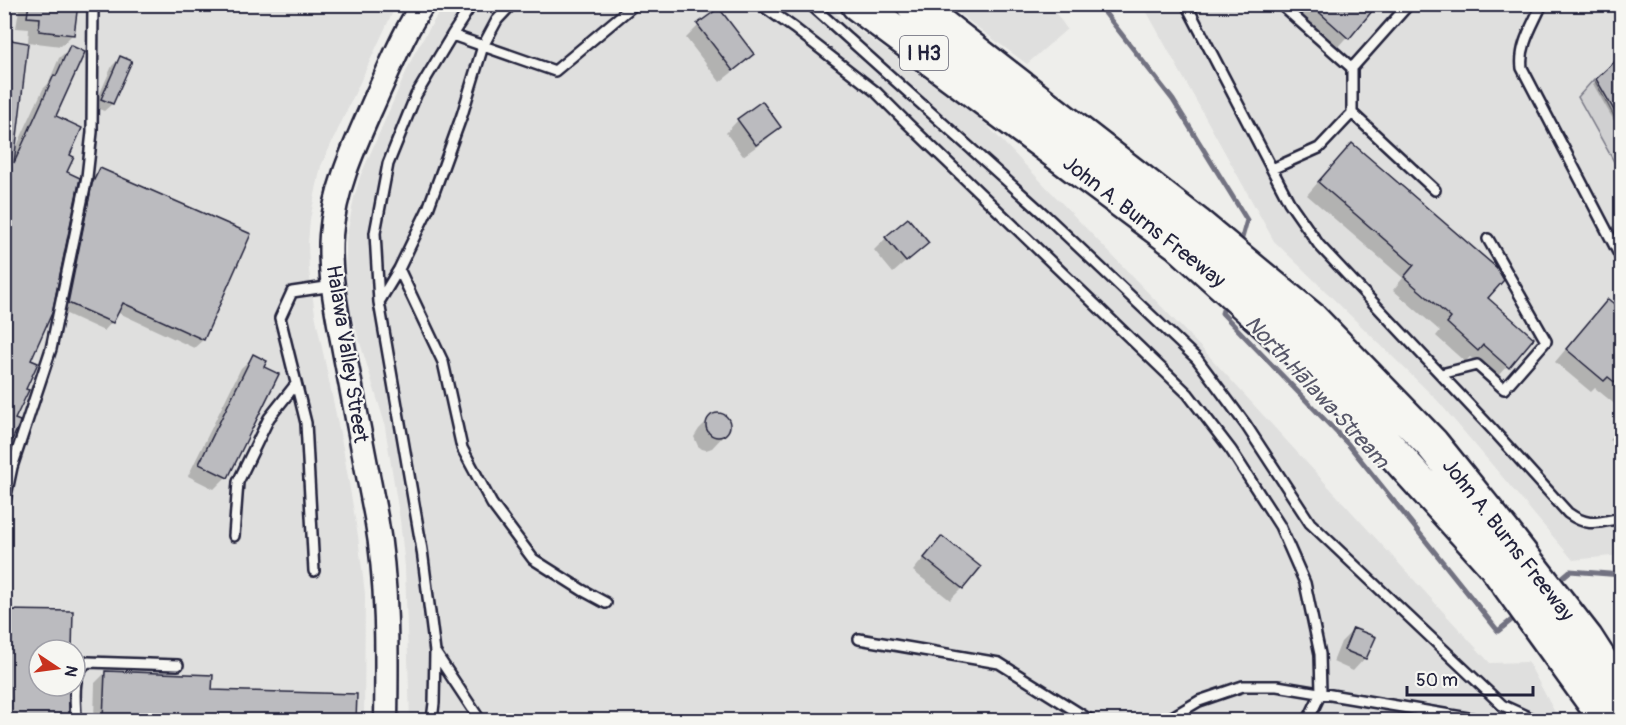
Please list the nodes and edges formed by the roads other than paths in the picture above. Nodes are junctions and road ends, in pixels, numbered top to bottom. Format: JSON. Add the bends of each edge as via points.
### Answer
{"nodes":[{"id":1,"x":93,"y":4,"type":"edge"},
{"id":2,"x":423,"y":4,"type":"edge"},
{"id":3,"x":472,"y":4,"type":"edge"},
{"id":4,"x":512,"y":4,"type":"edge"},
{"id":5,"x":635,"y":4,"type":"edge"},
{"id":6,"x":760,"y":4,"type":"edge"},
{"id":7,"x":810,"y":4,"type":"edge"},
{"id":8,"x":858,"y":4,"type":"edge"},
{"id":9,"x":913,"y":4,"type":"edge"},
{"id":10,"x":1186,"y":4,"type":"edge"},
{"id":11,"x":1280,"y":4,"type":"edge"},
{"id":12,"x":1409,"y":4,"type":"edge"},
{"id":13,"x":1542,"y":4,"type":"edge"},
{"id":14,"x":452,"y":35,"type":"junction"},
{"id":15,"x":483,"y":46,"type":"junction"},
{"id":16,"x":1352,"y":68,"type":"junction"},
{"id":17,"x":1352,"y":114,"type":"junction"},
{"id":18,"x":1272,"y":169,"type":"junction"},
{"id":19,"x":1435,"y":190,"type":"dead end"},
{"id":20,"x":1488,"y":239,"type":"dead end"},
{"id":21,"x":1622,"y":260,"type":"edge"},
{"id":22,"x":399,"y":268,"type":"junction"},
{"id":23,"x":333,"y":286,"type":"junction"},
{"id":24,"x":379,"y":302,"type":"junction"},
{"id":25,"x":1441,"y":374,"type":"junction"},
{"id":26,"x":296,"y":384,"type":"junction"},
{"id":27,"x":4,"y":505,"type":"edge"},
{"id":28,"x":1622,"y":518,"type":"edge"},
{"id":29,"x":234,"y":536,"type":"dead end"},
{"id":30,"x":314,"y":571,"type":"dead end"},
{"id":31,"x":606,"y":603,"type":"dead end"},
{"id":32,"x":859,"y":639,"type":"dead end"},
{"id":33,"x":435,"y":652,"type":"junction"},
{"id":34,"x":178,"y":665,"type":"dead end"},
{"id":35,"x":1321,"y":693,"type":"junction"},
{"id":36,"x":1622,"y":695,"type":"edge"},
{"id":37,"x":76,"y":720,"type":"edge"},
{"id":38,"x":387,"y":720,"type":"edge"},
{"id":39,"x":432,"y":720,"type":"edge"},
{"id":40,"x":480,"y":720,"type":"edge"},
{"id":41,"x":1090,"y":720,"type":"edge"},
{"id":42,"x":1167,"y":720,"type":"edge"},
{"id":43,"x":1308,"y":720,"type":"edge"},
{"id":44,"x":1480,"y":720,"type":"edge"},
{"id":45,"x":1535,"y":720,"type":"edge"},
{"id":46,"x":1607,"y":720,"type":"edge"}],
"edges":[{"from":1,"to":27,"type":"lane","via":[[92,132],[87,177],[51,349],[12,467]]},
{"from":2,"to":23,"type":"street","name":"Halawa Valley Street","via":[[397,51],[345,169],[333,215]]},
{"from":3,"to":14,"type":"lane"},
{"from":4,"to":15,"type":"lane","via":[[497,20]]},
{"from":5,"to":15,"type":"lane","via":[[555,71]]},
{"from":6,"to":35,"type":"lane","via":[[876,92],[1188,394],[1231,450],[1280,526],[1305,583],[1320,654]]},
{"from":7,"to":45,"type":"lane","via":[[1046,216],[1197,359],[1310,523],[1502,705]]},
{"from":8,"to":46,"type":"highway","name":"John A. Burns Freeway","number":"I H3","via":[[1178,243],[1322,373],[1495,565]]},
{"from":9,"to":36,"type":"highway","name":"John A. Burns Freeway","number":"I H3","via":[[1196,224],[1311,320],[1431,444],[1586,639]]},
{"from":10,"to":18,"type":"lane"},
{"from":11,"to":16,"type":"lane"},
{"from":12,"to":16,"type":"lane"},
{"from":13,"to":21,"type":"lane","via":[[1523,46],[1522,68]]},
{"from":14,"to":15,"type":"lane"},
{"from":14,"to":24,"type":"lane","via":[[416,95],[388,164],[375,233]]},
{"from":15,"to":22,"type":"lane","via":[[428,208]]},
{"from":16,"to":17,"type":"lane"},
{"from":17,"to":18,"type":"lane","via":[[1319,148]]},
{"from":17,"to":19,"type":"lane"},
{"from":18,"to":25,"type":"lane","via":[[1289,202],[1319,244]]},
{"from":20,"to":25,"type":"lane","via":[[1546,342],[1504,389],[1477,365]]},
{"from":22,"to":24,"type":"lane"},
{"from":22,"to":31,"type":"lane","via":[[443,362],[462,448],[492,504],[533,559]]},
{"from":23,"to":26,"type":"lane","via":[[292,292],[280,318]]},
{"from":23,"to":38,"type":"street","name":"Halawa Valley Street","via":[[382,551]]},
{"from":24,"to":33,"type":"lane","via":[[420,539]]},
{"from":25,"to":28,"type":"lane","via":[[1568,513],[1592,524]]},
{"from":26,"to":29,"type":"lane","via":[[269,418],[238,482]]},
{"from":26,"to":30,"type":"lane","via":[[306,423]]},
{"from":32,"to":41,"type":"lane","via":[[999,663]]},
{"from":33,"to":39,"type":"lane"},
{"from":33,"to":40,"type":"lane"},
{"from":34,"to":37,"type":"lane","via":[[82,665],[76,682]]},
{"from":35,"to":42,"type":"lane","via":[[1277,686],[1243,686],[1199,702]]},
{"from":35,"to":43,"type":"lane"},
{"from":35,"to":44,"type":"lane"}]}
